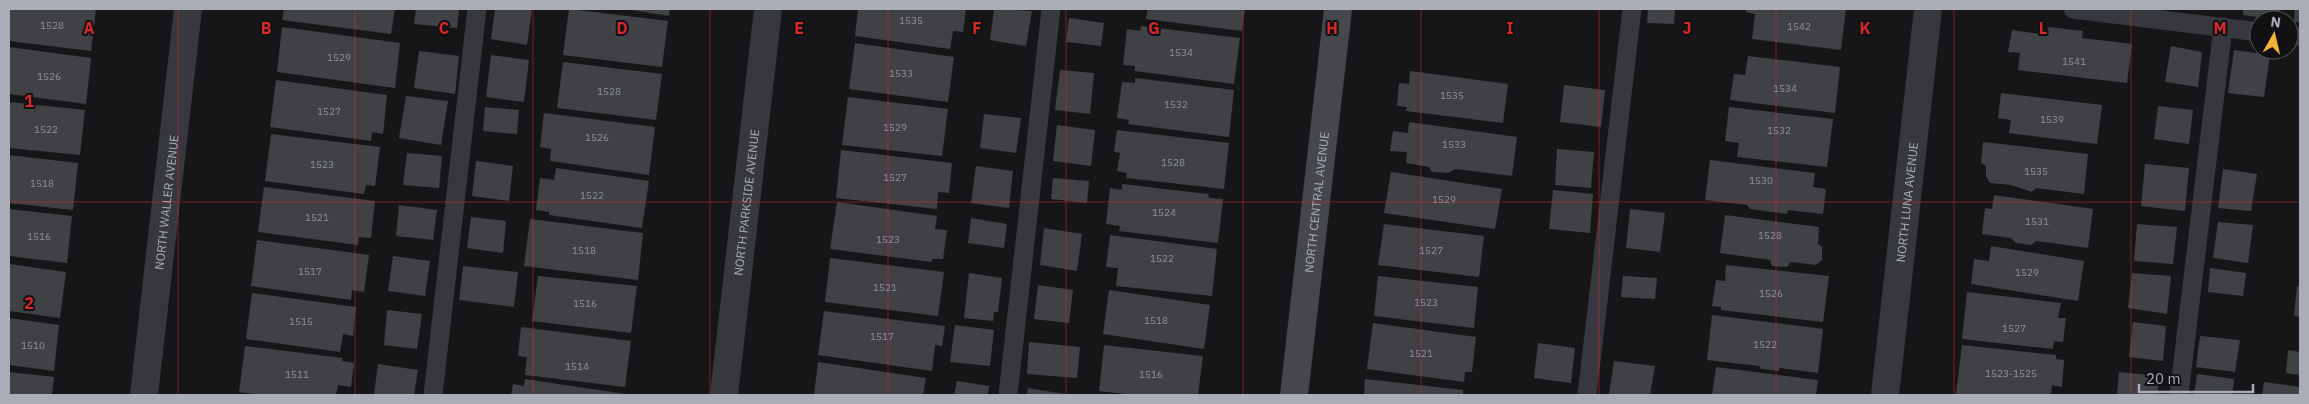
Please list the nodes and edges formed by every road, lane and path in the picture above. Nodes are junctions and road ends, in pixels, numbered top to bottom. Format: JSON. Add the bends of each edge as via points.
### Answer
{"nodes":[{"id":1,"x":188,"y":9,"type":"edge"},
{"id":2,"x":477,"y":9,"type":"edge"},
{"id":3,"x":768,"y":9,"type":"edge"},
{"id":4,"x":1051,"y":9,"type":"edge"},
{"id":5,"x":1338,"y":9,"type":"edge"},
{"id":6,"x":1632,"y":9,"type":"edge"},
{"id":7,"x":1928,"y":9,"type":"edge"},
{"id":8,"x":2073,"y":9,"type":"edge"},
{"id":9,"x":2222,"y":27,"type":"junction"},
{"id":10,"x":2249,"y":31,"type":"edge"},
{"id":11,"x":144,"y":395,"type":"edge"},
{"id":12,"x":433,"y":395,"type":"edge"},
{"id":13,"x":724,"y":395,"type":"edge"},
{"id":14,"x":1008,"y":395,"type":"edge"},
{"id":15,"x":1294,"y":395,"type":"edge"},
{"id":16,"x":1587,"y":395,"type":"edge"},
{"id":17,"x":1884,"y":395,"type":"edge"},
{"id":18,"x":2179,"y":395,"type":"edge"}],
"edges":[{"from":1,"to":11,"type":"street","name":"NORTH WALLER AVENUE"},
{"from":2,"to":12,"type":"lane"},
{"from":3,"to":13,"type":"street","name":"NORTH PARKSIDE AVENUE"},
{"from":4,"to":14,"type":"lane"},
{"from":5,"to":15,"type":"street","name":"NORTH CENTRAL AVENUE"},
{"from":6,"to":16,"type":"lane"},
{"from":7,"to":17,"type":"street","name":"NORTH LUNA AVENUE"},
{"from":8,"to":9,"type":"lane"},
{"from":9,"to":10,"type":"lane"},
{"from":9,"to":18,"type":"lane"}]}
